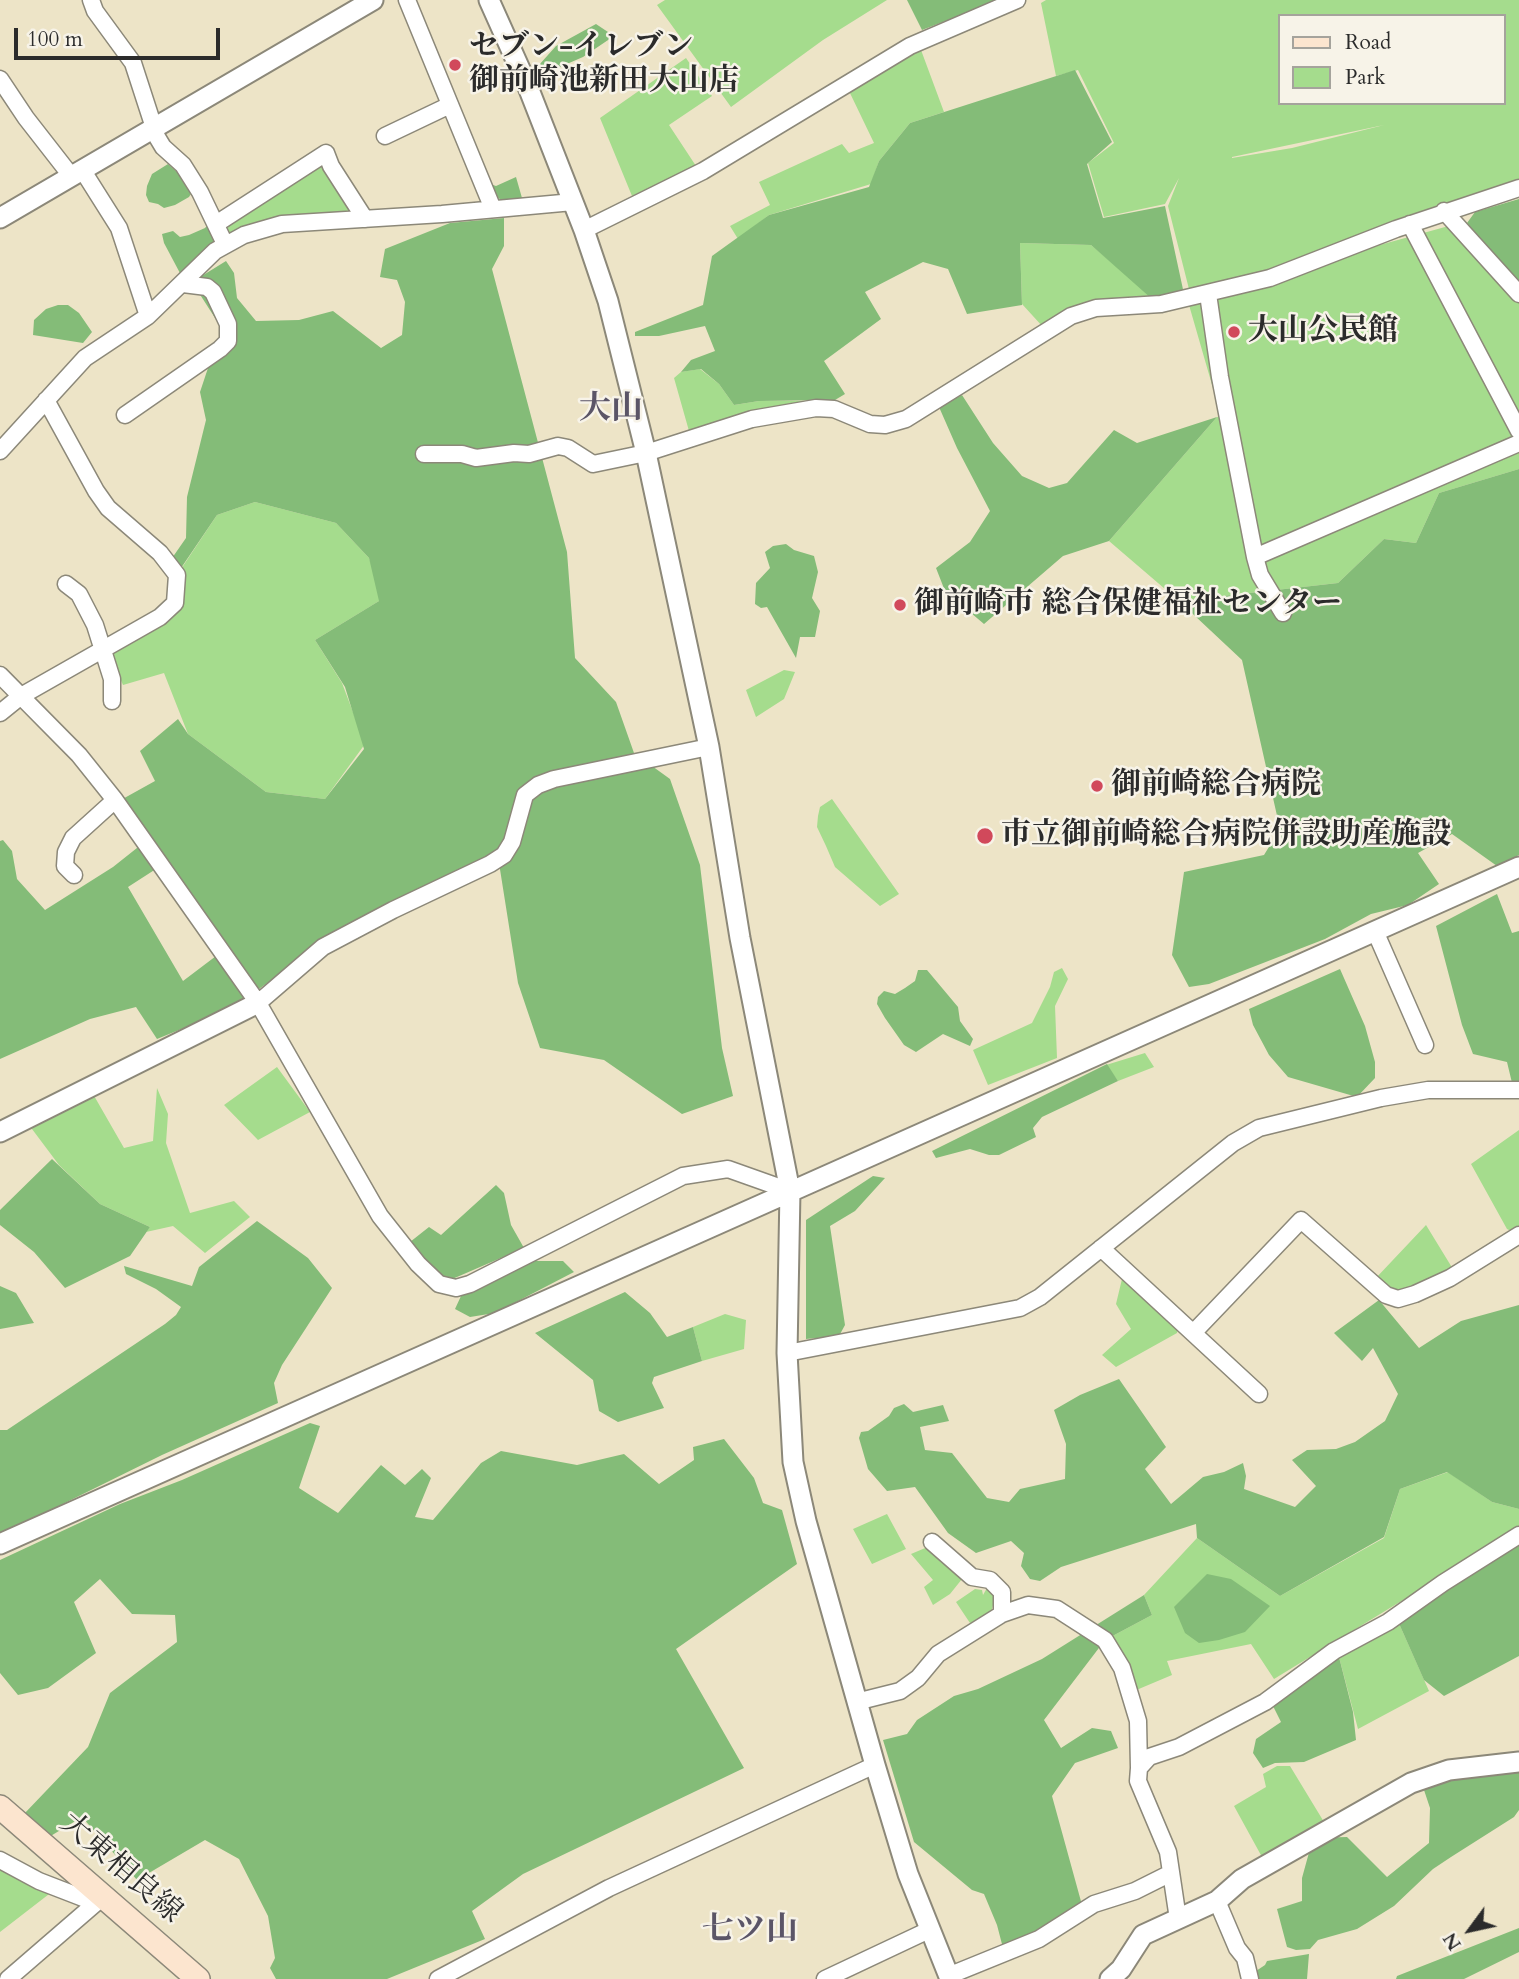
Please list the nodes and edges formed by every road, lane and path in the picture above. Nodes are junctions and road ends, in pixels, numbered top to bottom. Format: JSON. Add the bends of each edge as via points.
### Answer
{"nodes":[{"id":1,"x":90,"y":0,"type":"edge"},
{"id":2,"x":373,"y":0,"type":"edge"},
{"id":3,"x":407,"y":0,"type":"edge"},
{"id":4,"x":489,"y":0,"type":"edge"},
{"id":5,"x":1017,"y":0,"type":"edge"},
{"id":6,"x":0,"y":79,"type":"edge"},
{"id":7,"x":450,"y":105,"type":"junction"},
{"id":8,"x":155,"y":128,"type":"junction"},
{"id":9,"x":385,"y":136,"type":"dead end"},
{"id":10,"x":77,"y":174,"type":"junction"},
{"id":11,"x":1519,"y":188,"type":"edge"},
{"id":12,"x":573,"y":202,"type":"junction"},
{"id":13,"x":493,"y":209,"type":"junction"},
{"id":14,"x":1444,"y":211,"type":"junction"},
{"id":15,"x":0,"y":218,"type":"edge"},
{"id":16,"x":365,"y":219,"type":"junction"},
{"id":17,"x":1410,"y":224,"type":"junction"},
{"id":18,"x":216,"y":225,"type":"junction"},
{"id":19,"x":584,"y":230,"type":"junction"},
{"id":20,"x":225,"y":244,"type":"junction"},
{"id":21,"x":183,"y":284,"type":"junction"},
{"id":22,"x":1208,"y":294,"type":"junction"},
{"id":23,"x":1519,"y":294,"type":"edge"},
{"id":24,"x":148,"y":316,"type":"junction"},
{"id":25,"x":46,"y":400,"type":"junction"},
{"id":26,"x":125,"y":415,"type":"dead end"},
{"id":27,"x":1519,"y":430,"type":"edge"},
{"id":28,"x":1519,"y":443,"type":"edge"},
{"id":29,"x":0,"y":451,"type":"edge"},
{"id":30,"x":646,"y":453,"type":"junction"},
{"id":31,"x":424,"y":454,"type":"dead end"},
{"id":32,"x":1255,"y":558,"type":"junction"},
{"id":33,"x":66,"y":583,"type":"dead end"},
{"id":34,"x":1283,"y":613,"type":"dead end"},
{"id":35,"x":102,"y":650,"type":"junction"},
{"id":36,"x":0,"y":676,"type":"edge"},
{"id":37,"x":21,"y":696,"type":"junction"},
{"id":38,"x":112,"y":701,"type":"dead end"},
{"id":39,"x":0,"y":713,"type":"edge"},
{"id":40,"x":709,"y":747,"type":"junction"},
{"id":41,"x":115,"y":800,"type":"junction"},
{"id":42,"x":1519,"y":867,"type":"edge"},
{"id":43,"x":74,"y":875,"type":"dead end"},
{"id":44,"x":1375,"y":931,"type":"junction"},
{"id":45,"x":258,"y":1003,"type":"junction"},
{"id":46,"x":1425,"y":1045,"type":"dead end"},
{"id":47,"x":1519,"y":1090,"type":"edge"},
{"id":48,"x":0,"y":1132,"type":"edge"},
{"id":49,"x":790,"y":1191,"type":"junction"},
{"id":50,"x":1519,"y":1236,"type":"edge"},
{"id":51,"x":1101,"y":1248,"type":"junction"},
{"id":52,"x":1194,"y":1332,"type":"junction"},
{"id":53,"x":787,"y":1353,"type":"junction"},
{"id":54,"x":1259,"y":1394,"type":"dead end"},
{"id":55,"x":1519,"y":1535,"type":"edge"},
{"id":56,"x":932,"y":1542,"type":"dead end"},
{"id":57,"x":0,"y":1544,"type":"edge"},
{"id":58,"x":1002,"y":1614,"type":"junction"},
{"id":59,"x":856,"y":1702,"type":"junction"},
{"id":60,"x":1519,"y":1762,"type":"edge"},
{"id":61,"x":875,"y":1765,"type":"junction"},
{"id":62,"x":1139,"y":1768,"type":"junction"},
{"id":63,"x":0,"y":1807,"type":"edge"},
{"id":64,"x":0,"y":1860,"type":"edge"},
{"id":65,"x":1171,"y":1873,"type":"junction"},
{"id":66,"x":99,"y":1892,"type":"junction"},
{"id":67,"x":1217,"y":1901,"type":"junction"},
{"id":68,"x":1178,"y":1919,"type":"junction"},
{"id":69,"x":929,"y":1930,"type":"junction"},
{"id":70,"x":949,"y":1978,"type":"edge"},
{"id":71,"x":8,"y":1979,"type":"edge"},
{"id":72,"x":198,"y":1979,"type":"edge"},
{"id":73,"x":438,"y":1979,"type":"edge"},
{"id":74,"x":825,"y":1979,"type":"edge"},
{"id":75,"x":1110,"y":1979,"type":"edge"},
{"id":76,"x":1250,"y":1979,"type":"edge"}],
"edges":[{"from":1,"to":8,"type":"street","via":[[132,63]]},
{"from":2,"to":8,"type":"street"},
{"from":3,"to":7,"type":"street"},
{"from":4,"to":12,"type":"street"},
{"from":5,"to":19,"type":"street","via":[[910,46],[703,171]]},
{"from":6,"to":10,"type":"street","via":[[26,118]]},
{"from":7,"to":9,"type":"street"},
{"from":7,"to":13,"type":"street"},
{"from":8,"to":10,"type":"street"},
{"from":8,"to":18,"type":"street","via":[[163,147],[183,165]]},
{"from":10,"to":15,"type":"street"},
{"from":10,"to":24,"type":"street","via":[[102,199],[119,228]]},
{"from":11,"to":14,"type":"street"},
{"from":12,"to":13,"type":"street"},
{"from":12,"to":19,"type":"street"},
{"from":13,"to":16,"type":"street"},
{"from":14,"to":17,"type":"street"},
{"from":14,"to":23,"type":"street"},
{"from":16,"to":18,"type":"street","via":[[326,153]]},
{"from":16,"to":20,"type":"street","via":[[259,229]]},
{"from":17,"to":22,"type":"street","via":[[1270,278]]},
{"from":17,"to":27,"type":"street"},
{"from":18,"to":20,"type":"street"},
{"from":19,"to":30,"type":"street","via":[[608,300]]},
{"from":20,"to":21,"type":"street"},
{"from":21,"to":24,"type":"street"},
{"from":21,"to":26,"type":"street","via":[[213,292],[228,324],[228,341]]},
{"from":22,"to":30,"type":"street","via":[[1161,304],[1096,307],[1072,316],[905,419],[885,425],[816,408],[752,419]]},
{"from":22,"to":32,"type":"street"},
{"from":24,"to":25,"type":"street","via":[[85,358]]},
{"from":25,"to":29,"type":"street"},
{"from":25,"to":35,"type":"street","via":[[108,508],[177,575],[175,603],[160,617]]},
{"from":28,"to":32,"type":"street"},
{"from":30,"to":31,"type":"street","via":[[593,464],[568,447],[558,446],[529,454],[476,458]]},
{"from":30,"to":40,"type":"street"},
{"from":32,"to":34,"type":"street"},
{"from":33,"to":35,"type":"street","via":[[79,594]]},
{"from":35,"to":37,"type":"street"},
{"from":35,"to":38,"type":"street","via":[[112,679]]},
{"from":36,"to":37,"type":"street"},
{"from":37,"to":39,"type":"street"},
{"from":37,"to":41,"type":"street"},
{"from":40,"to":45,"type":"street","via":[[538,785],[525,795],[504,855],[323,947]]},
{"from":40,"to":49,"type":"street","via":[[740,938]]},
{"from":41,"to":43,"type":"street","via":[[73,838],[65,866]]},
{"from":41,"to":45,"type":"street"},
{"from":42,"to":44,"type":"street"},
{"from":44,"to":46,"type":"street"},
{"from":44,"to":49,"type":"street"},
{"from":45,"to":48,"type":"street"},
{"from":45,"to":49,"type":"street","via":[[380,1216],[439,1284],[456,1288],[470,1284],[683,1177],[728,1169]]},
{"from":47,"to":51,"type":"street","via":[[1428,1090],[1259,1128],[1233,1143]]},
{"from":49,"to":53,"type":"street"},
{"from":49,"to":57,"type":"street"},
{"from":50,"to":52,"type":"street","via":[[1450,1278],[1398,1299],[1386,1295],[1301,1220]]},
{"from":51,"to":52,"type":"street"},
{"from":51,"to":53,"type":"street","via":[[1020,1308]]},
{"from":52,"to":54,"type":"street"},
{"from":53,"to":59,"type":"street","via":[[793,1462]]},
{"from":55,"to":62,"type":"street","via":[[1388,1622],[1334,1651],[1265,1702],[1179,1747],[1149,1757]]},
{"from":56,"to":58,"type":"street","via":[[972,1577],[990,1580],[1002,1592]]},
{"from":58,"to":59,"type":"street","via":[[938,1654],[901,1692]]},
{"from":58,"to":62,"type":"street","via":[[1028,1605],[1057,1609],[1105,1640],[1122,1668],[1139,1721]]},
{"from":59,"to":61,"type":"street"},
{"from":60,"to":67,"type":"street","via":[[1449,1770],[1411,1783],[1242,1879]]},
{"from":61,"to":69,"type":"street"},
{"from":61,"to":73,"type":"street","via":[[610,1888]]},
{"from":62,"to":65,"type":"street","via":[[1138,1781],[1168,1852]]},
{"from":63,"to":66,"type":"main road","name":"大東相良線"},
{"from":64,"to":66,"type":"street","via":[[83,1898]]},
{"from":65,"to":68,"type":"street"},
{"from":65,"to":70,"type":"street","via":[[1094,1904],[1039,1939]]},
{"from":66,"to":71,"type":"street"},
{"from":66,"to":72,"type":"main road","name":"大東相良線"},
{"from":67,"to":68,"type":"street"},
{"from":67,"to":76,"type":"street","via":[[1245,1958]]},
{"from":68,"to":75,"type":"street","via":[[1143,1934]]},
{"from":69,"to":70,"type":"street"},
{"from":69,"to":74,"type":"street"}]}
